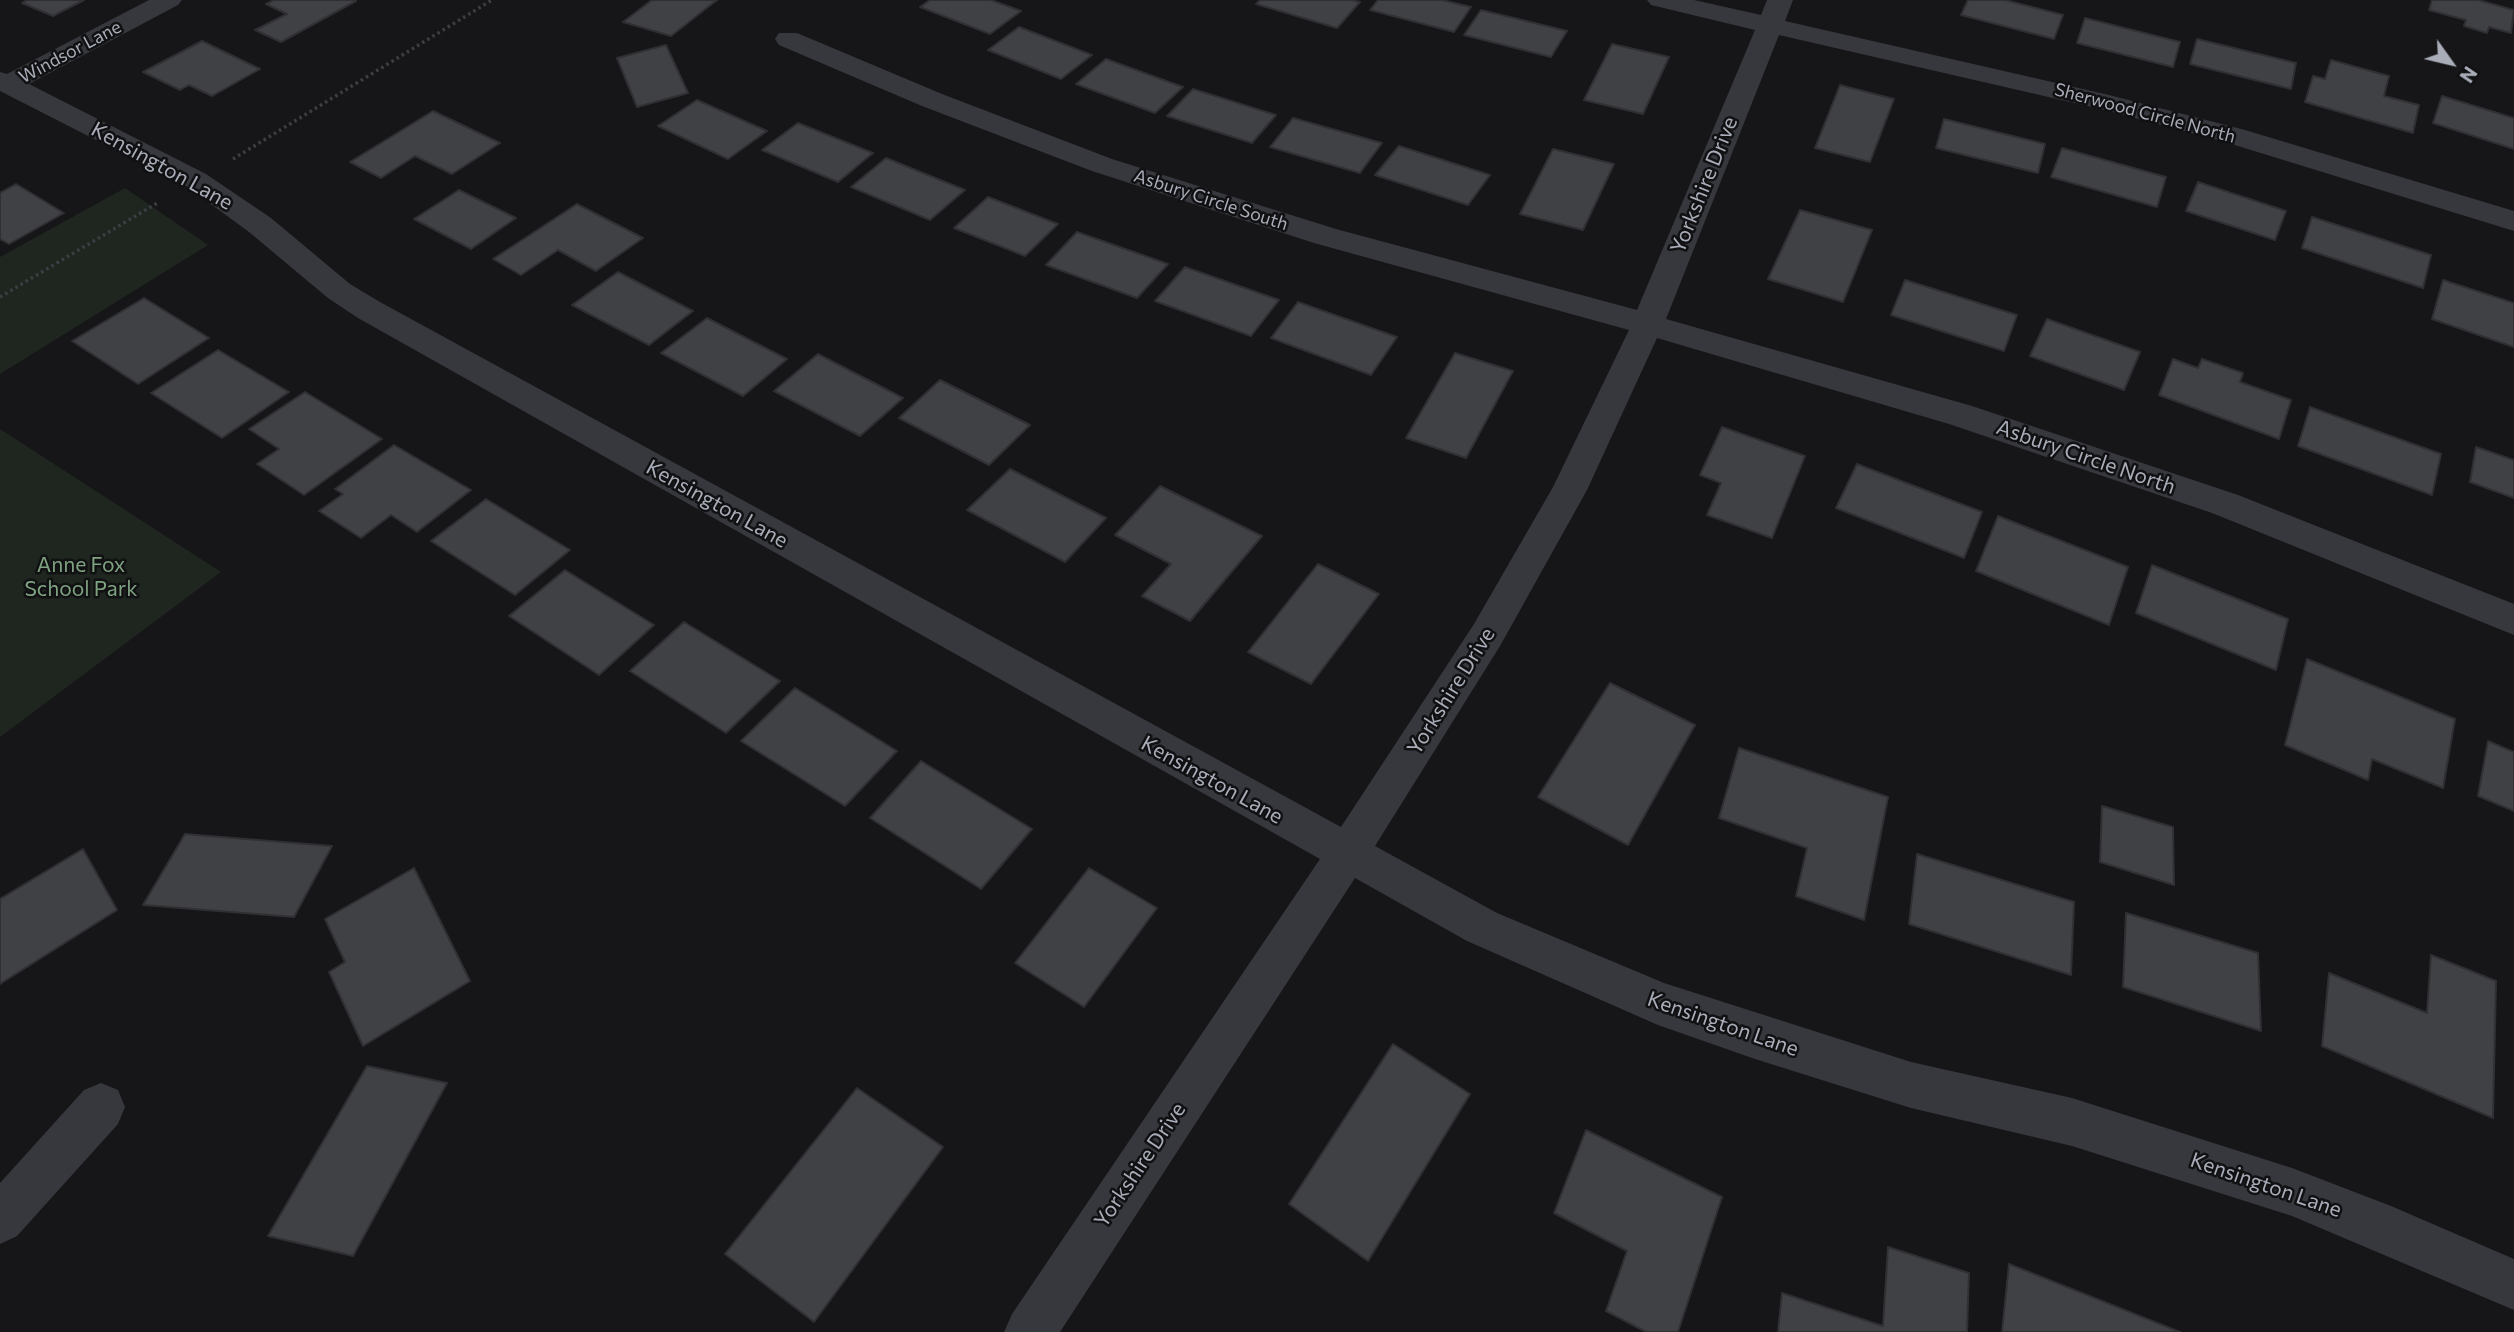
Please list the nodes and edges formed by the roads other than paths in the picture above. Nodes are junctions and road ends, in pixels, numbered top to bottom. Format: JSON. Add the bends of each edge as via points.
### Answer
{"nodes":[{"id":1,"x":169,"y":0,"type":"edge"},
{"id":2,"x":1660,"y":0,"type":"edge"},
{"id":3,"x":1775,"y":12,"type":"edge"},
{"id":4,"x":788,"y":39,"type":"dead end"},
{"id":5,"x":4,"y":82,"type":"edge"},
{"id":6,"x":2514,"y":221,"type":"edge"},
{"id":7,"x":1647,"y":325,"type":"junction"},
{"id":8,"x":2514,"y":620,"type":"edge"},
{"id":9,"x":1346,"y":855,"type":"junction"},
{"id":10,"x":101,"y":1107,"type":"dead end"},
{"id":11,"x":0,"y":1219,"type":"edge"},
{"id":12,"x":2514,"y":1285,"type":"edge"},
{"id":13,"x":1030,"y":1332,"type":"edge"}],
"edges":[{"from":1,"to":5,"type":"street","name":"Windsor Lane"},
{"from":2,"to":3,"type":"street","name":"Sherwood Circle North"},
{"from":3,"to":6,"type":"street","name":"Sherwood Circle North","via":[[2235,136]]},
{"from":3,"to":7,"type":"street","name":"Yorkshire Drive"},
{"from":4,"to":7,"type":"street","name":"Asbury Circle South","via":[[1102,165],[1325,236]]},
{"from":5,"to":9,"type":"street","name":"Kensington Lane","via":[[205,186],[369,310]]},
{"from":7,"to":8,"type":"street","name":"Asbury Circle North","via":[[1960,415],[2094,459],[2225,504]]},
{"from":7,"to":9,"type":"street","name":"Yorkshire Drive","via":[[1569,490],[1487,635]]},
{"from":9,"to":12,"type":"street","name":"Kensington Lane","via":[[1504,938],[1658,1003],[1911,1085],[2072,1122],[2214,1166],[2391,1231]]},
{"from":9,"to":13,"type":"street","name":"Yorkshire Drive"},
{"from":10,"to":11,"type":"street"}]}
